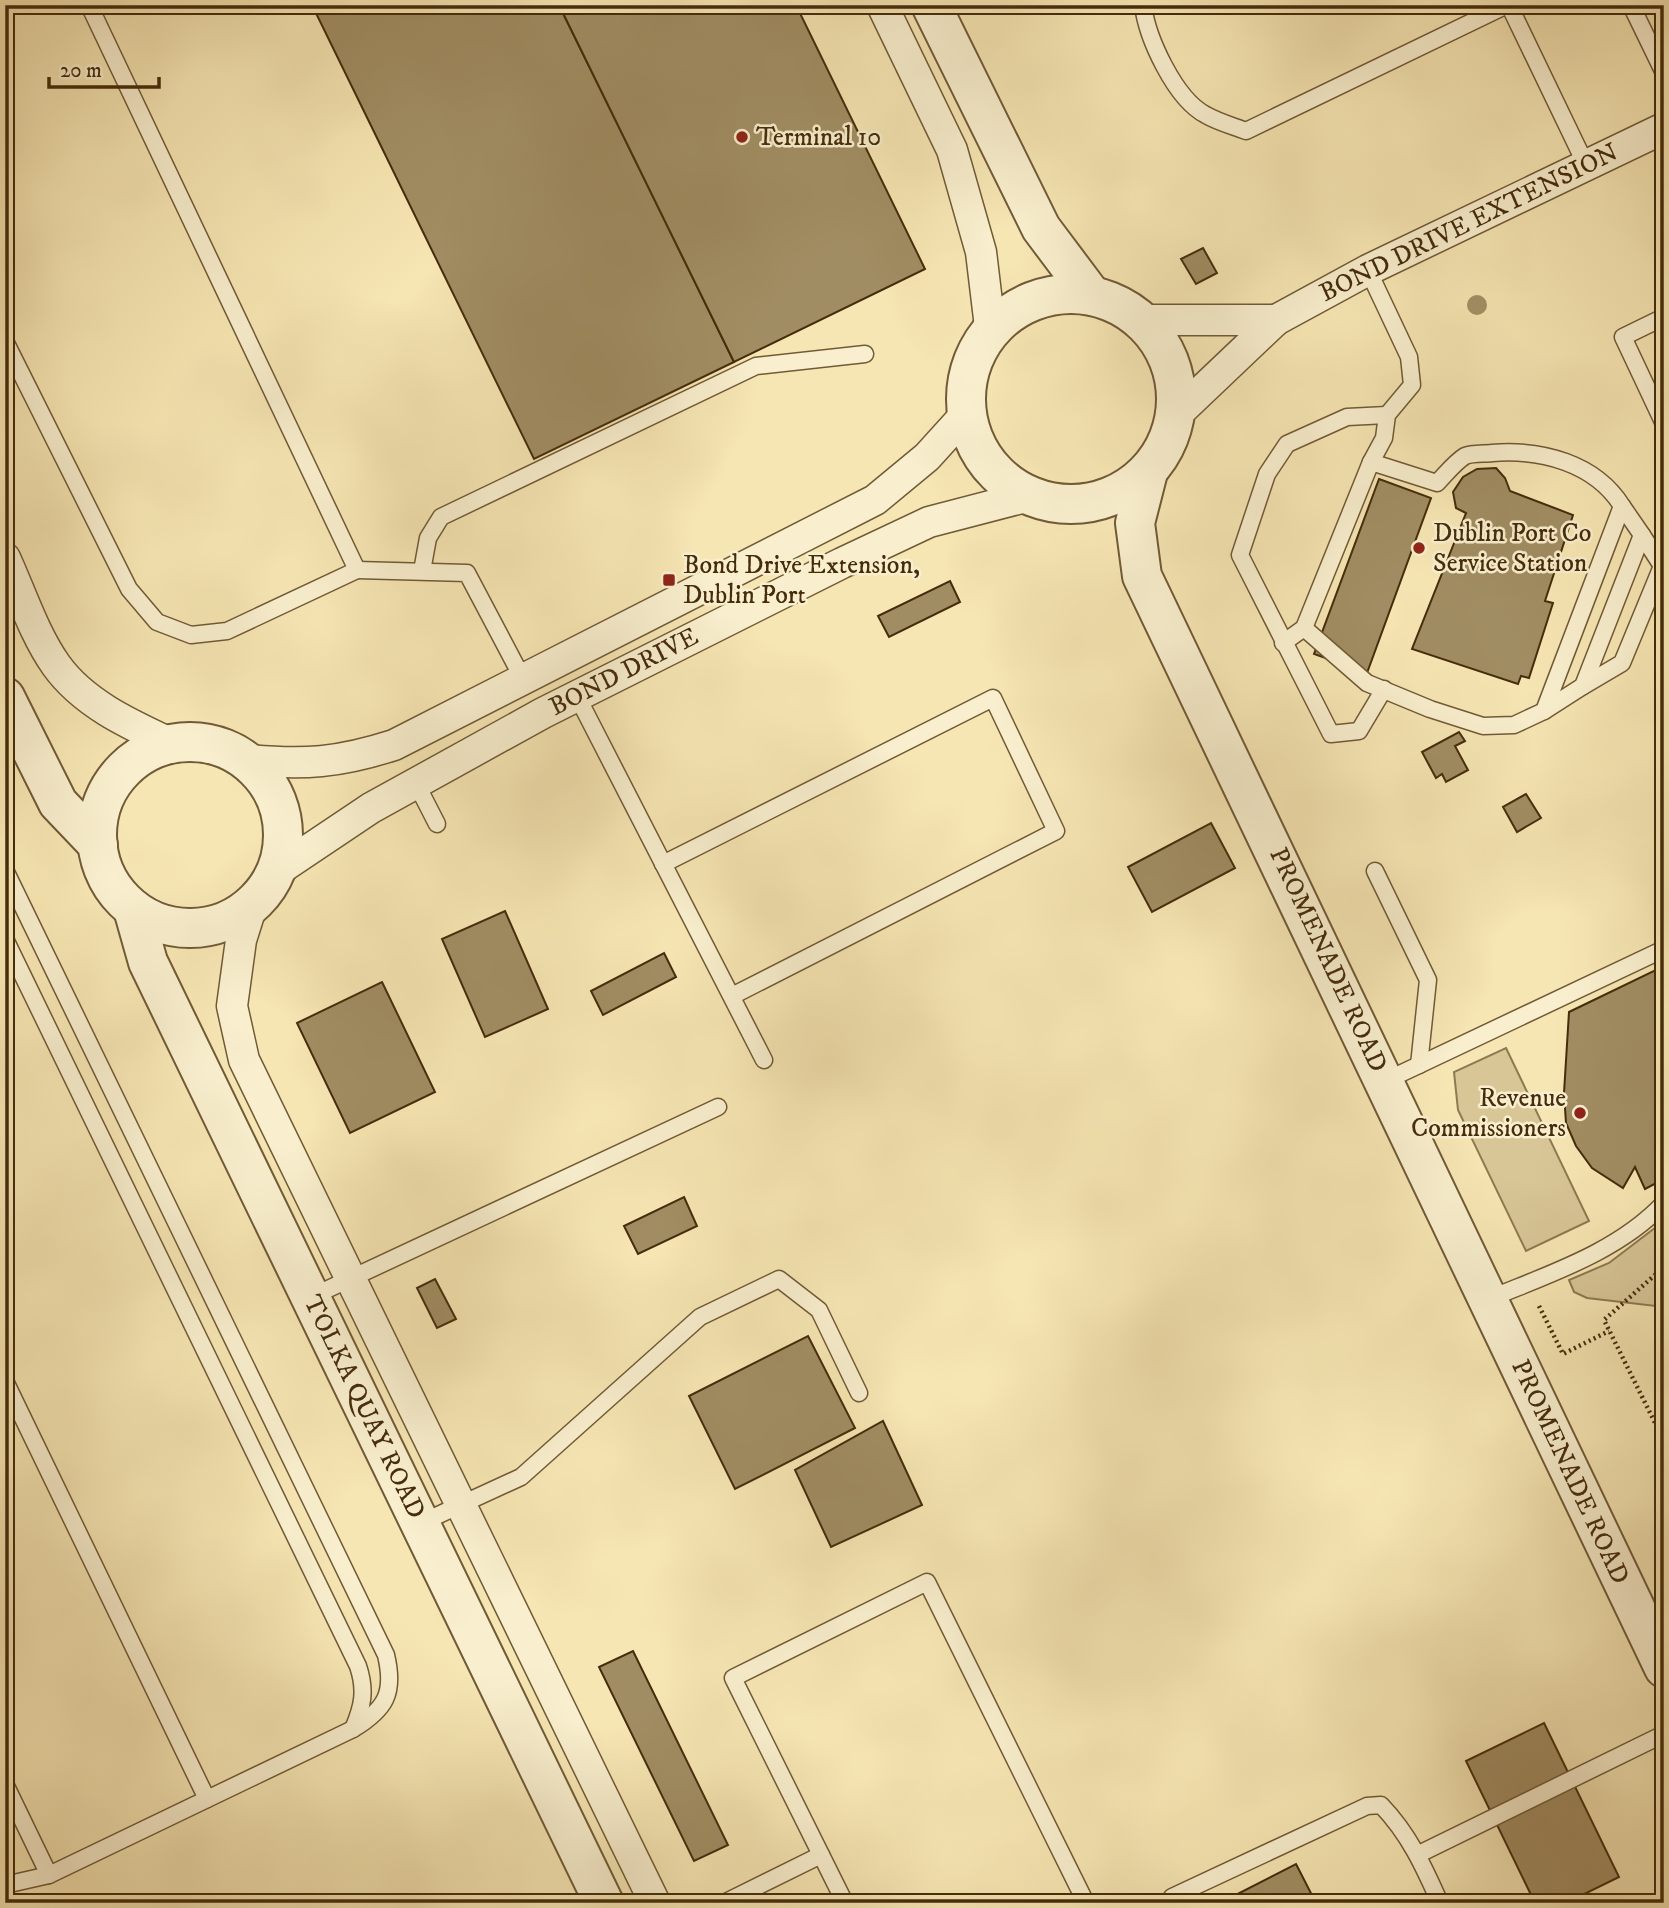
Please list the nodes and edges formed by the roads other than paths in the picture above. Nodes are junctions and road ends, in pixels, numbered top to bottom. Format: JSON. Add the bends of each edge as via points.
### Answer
{"nodes":[{"id":1,"x":82,"y":5,"type":"edge"},
{"id":2,"x":882,"y":5,"type":"edge"},
{"id":3,"x":931,"y":5,"type":"edge"},
{"id":4,"x":1143,"y":5,"type":"edge"},
{"id":5,"x":1508,"y":5,"type":"edge"},
{"id":6,"x":1631,"y":5,"type":"edge"},
{"id":7,"x":1664,"y":73,"type":"edge"},
{"id":8,"x":1664,"y":128,"type":"edge"},
{"id":9,"x":1586,"y":165,"type":"junction"},
{"id":10,"x":1368,"y":270,"type":"junction"},
{"id":11,"x":1093,"y":296,"type":"junction"},
{"id":12,"x":1664,"y":317,"type":"edge"},
{"id":13,"x":1140,"y":320,"type":"junction"},
{"id":14,"x":1276,"y":320,"type":"junction"},
{"id":15,"x":990,"y":327,"type":"junction"},
{"id":16,"x":5,"y":341,"type":"edge"},
{"id":17,"x":865,"y":354,"type":"dead end"},
{"id":18,"x":966,"y":414,"type":"junction"},
{"id":19,"x":1175,"y":415,"type":"junction"},
{"id":20,"x":1387,"y":415,"type":"junction"},
{"id":21,"x":1664,"y":424,"type":"edge"},
{"id":22,"x":1371,"y":462,"type":"junction"},
{"id":23,"x":1148,"y":472,"type":"junction"},
{"id":24,"x":1028,"y":496,"type":"junction"},
{"id":25,"x":1622,"y":506,"type":"junction"},
{"id":26,"x":1642,"y":535,"type":"junction"},
{"id":27,"x":5,"y":558,"type":"edge"},
{"id":28,"x":357,"y":570,"type":"junction"},
{"id":29,"x":422,"y":571,"type":"junction"},
{"id":30,"x":1304,"y":628,"type":"junction"},
{"id":31,"x":1283,"y":643,"type":"junction"},
{"id":32,"x":524,"y":681,"type":"junction"},
{"id":33,"x":1583,"y":686,"type":"junction"},
{"id":34,"x":1384,"y":689,"type":"junction"},
{"id":35,"x":577,"y":696,"type":"junction"},
{"id":36,"x":5,"y":697,"type":"edge"},
{"id":37,"x":1544,"y":711,"type":"junction"},
{"id":38,"x":170,"y":743,"type":"junction"},
{"id":39,"x":247,"y":760,"type":"junction"},
{"id":40,"x":416,"y":783,"type":"junction"},
{"id":41,"x":436,"y":824,"type":"dead end"},
{"id":42,"x":98,"y":845,"type":"junction"},
{"id":43,"x":663,"y":864,"type":"junction"},
{"id":44,"x":5,"y":870,"type":"edge"},
{"id":45,"x":277,"y":871,"type":"junction"},
{"id":46,"x":1375,"y":871,"type":"dead end"},
{"id":47,"x":253,"y":905,"type":"junction"},
{"id":48,"x":133,"y":909,"type":"junction"},
{"id":49,"x":5,"y":939,"type":"edge"},
{"id":50,"x":1664,"y":949,"type":"edge"},
{"id":51,"x":732,"y":996,"type":"junction"},
{"id":52,"x":764,"y":1060,"type":"dead end"},
{"id":53,"x":1419,"y":1065,"type":"junction"},
{"id":54,"x":1385,"y":1081,"type":"junction"},
{"id":55,"x":718,"y":1107,"type":"dead end"},
{"id":56,"x":1664,"y":1203,"type":"edge"},
{"id":57,"x":351,"y":1278,"type":"junction"},
{"id":58,"x":311,"y":1297,"type":"junction"},
{"id":59,"x":1489,"y":1299,"type":"junction"},
{"id":60,"x":5,"y":1381,"type":"edge"},
{"id":61,"x":859,"y":1393,"type":"dead end"},
{"id":62,"x":461,"y":1505,"type":"junction"},
{"id":63,"x":421,"y":1523,"type":"junction"},
{"id":64,"x":1664,"y":1668,"type":"edge"},
{"id":65,"x":353,"y":1730,"type":"junction"},
{"id":66,"x":1664,"y":1734,"type":"edge"},
{"id":67,"x":5,"y":1784,"type":"edge"},
{"id":68,"x":207,"y":1799,"type":"junction"},
{"id":69,"x":1419,"y":1854,"type":"junction"},
{"id":70,"x":821,"y":1855,"type":"junction"},
{"id":71,"x":49,"y":1875,"type":"junction"},
{"id":72,"x":5,"y":1885,"type":"edge"},
{"id":73,"x":604,"y":1903,"type":"edge"},
{"id":74,"x":655,"y":1903,"type":"edge"},
{"id":75,"x":724,"y":1903,"type":"edge"},
{"id":76,"x":845,"y":1903,"type":"edge"},
{"id":77,"x":1086,"y":1903,"type":"edge"},
{"id":78,"x":1169,"y":1903,"type":"edge"},
{"id":79,"x":1440,"y":1903,"type":"edge"}],
"edges":[{"from":1,"to":28,"type":"lane","via":[[90,7]]},
{"from":2,"to":15,"type":"street","via":[[953,150],[981,253]]},
{"from":3,"to":11,"type":"street","via":[[1041,228]]},
{"from":4,"to":5,"type":"lane","via":[[1145,25],[1172,80],[1204,114],[1246,131]]},
{"from":5,"to":9,"type":"lane"},
{"from":6,"to":7,"type":"lane"},
{"from":8,"to":9,"type":"street","name":"BOND DRIVE EXTENSION"},
{"from":9,"to":10,"type":"street","name":"BOND DRIVE EXTENSION"},
{"from":10,"to":14,"type":"street","name":"BOND DRIVE EXTENSION"},
{"from":10,"to":20,"type":"lane","via":[[1409,357],[1412,385]]},
{"from":11,"to":13,"type":"street"},
{"from":11,"to":15,"type":"street","via":[[1060,294],[1026,304]]},
{"from":12,"to":21,"type":"lane","via":[[1623,337]]},
{"from":13,"to":14,"type":"street","name":"BOND DRIVE EXTENSION"},
{"from":13,"to":19,"type":"street","via":[[1158,339],[1172,367]]},
{"from":14,"to":19,"type":"street","name":"BOND DRIVE EXTENSION"},
{"from":15,"to":18,"type":"street","via":[[968,376]]},
{"from":16,"to":28,"type":"lane","via":[[129,589],[157,622],[191,635],[227,631]]},
{"from":17,"to":29,"type":"lane","via":[[757,366],[441,517],[428,538]]},
{"from":18,"to":24,"type":"street","via":[[982,456],[997,475]]},
{"from":18,"to":32,"type":"street","name":"BOND DRIVE","via":[[927,457],[875,500]]},
{"from":19,"to":23,"type":"street","via":[[1169,439]]},
{"from":20,"to":22,"type":"lane","via":[[1384,438]]},
{"from":20,"to":31,"type":"lane","via":[[1347,417],[1287,444],[1267,474],[1240,555]]},
{"from":22,"to":25,"type":"lane","via":[[1437,483],[1466,456],[1507,452],[1559,459],[1611,488]]},
{"from":22,"to":30,"type":"lane"},
{"from":23,"to":24,"type":"street","via":[[1118,494],[1097,502],[1063,504]]},
{"from":23,"to":54,"type":"street","name":"PROMENADE ROAD","via":[[1135,523],[1142,576]]},
{"from":24,"to":35,"type":"street","name":"BOND DRIVE","via":[[929,522]]},
{"from":25,"to":26,"type":"lane"},
{"from":25,"to":37,"type":"lane"},
{"from":26,"to":33,"type":"lane"},
{"from":26,"to":33,"type":"lane","via":[[1661,566],[1622,663]]},
{"from":27,"to":38,"type":"street","via":[[56,665],[92,700]]},
{"from":28,"to":29,"type":"lane"},
{"from":29,"to":32,"type":"lane","via":[[467,573]]},
{"from":30,"to":31,"type":"lane"},
{"from":30,"to":34,"type":"lane","via":[[1367,683]]},
{"from":31,"to":34,"type":"lane","via":[[1331,734],[1359,732]]},
{"from":32,"to":39,"type":"street","name":"BOND DRIVE","via":[[394,745],[350,759],[299,765]]},
{"from":33,"to":37,"type":"lane"},
{"from":34,"to":37,"type":"lane","via":[[1483,726],[1514,725]]},
{"from":35,"to":40,"type":"street","name":"BOND DRIVE"},
{"from":35,"to":43,"type":"lane"},
{"from":36,"to":42,"type":"street","via":[[58,803]]},
{"from":38,"to":39,"type":"street","via":[[201,742]]},
{"from":38,"to":42,"type":"street","via":[[144,753],[123,770],[107,792],[99,818]]},
{"from":39,"to":45,"type":"street","via":[[275,796],[283,822]]},
{"from":40,"to":41,"type":"lane"},
{"from":40,"to":45,"type":"street","name":"BOND DRIVE"},
{"from":42,"to":48,"type":"street","via":[[106,873]]},
{"from":43,"to":51,"type":"lane"},
{"from":43,"to":51,"type":"lane","via":[[993,698],[1056,831]]},
{"from":44,"to":65,"type":"lane","via":[[386,1655],[392,1679],[386,1701]]},
{"from":45,"to":47,"type":"street"},
{"from":46,"to":53,"type":"lane","via":[[1428,980]]},
{"from":47,"to":48,"type":"street","via":[[203,927],[174,926]]},
{"from":47,"to":57,"type":"street","name":"TOLKA QUAY ROAD","via":[[241,940],[232,1006],[244,1060]]},
{"from":48,"to":58,"type":"street","name":"TOLKA QUAY ROAD","via":[[148,962]]},
{"from":49,"to":65,"type":"lane","via":[[358,1666],[364,1684],[363,1705]]},
{"from":50,"to":53,"type":"lane"},
{"from":51,"to":52,"type":"lane"},
{"from":53,"to":54,"type":"lane"},
{"from":54,"to":59,"type":"street","name":"PROMENADE ROAD"},
{"from":55,"to":57,"type":"lane"},
{"from":56,"to":59,"type":"lane","via":[[1603,1249]]},
{"from":57,"to":58,"type":"lane"},
{"from":57,"to":62,"type":"street","name":"TOLKA QUAY ROAD"},
{"from":58,"to":63,"type":"street","name":"TOLKA QUAY ROAD"},
{"from":59,"to":64,"type":"street","name":"PROMENADE ROAD"},
{"from":60,"to":68,"type":"lane"},
{"from":61,"to":62,"type":"lane","via":[[819,1310],[779,1279],[700,1317],[521,1477]]},
{"from":62,"to":63,"type":"lane"},
{"from":62,"to":74,"type":"street","name":"TOLKA QUAY ROAD"},
{"from":63,"to":73,"type":"street","name":"TOLKA QUAY ROAD"},
{"from":65,"to":68,"type":"lane"},
{"from":66,"to":69,"type":"lane"},
{"from":67,"to":71,"type":"lane"},
{"from":68,"to":71,"type":"lane"},
{"from":69,"to":78,"type":"lane","via":[[1381,1805],[1367,1806],[1172,1897]]},
{"from":69,"to":79,"type":"lane"},
{"from":70,"to":75,"type":"lane"},
{"from":70,"to":76,"type":"lane"},
{"from":70,"to":77,"type":"lane","via":[[733,1678],[927,1582]]},
{"from":71,"to":72,"type":"lane"}]}
